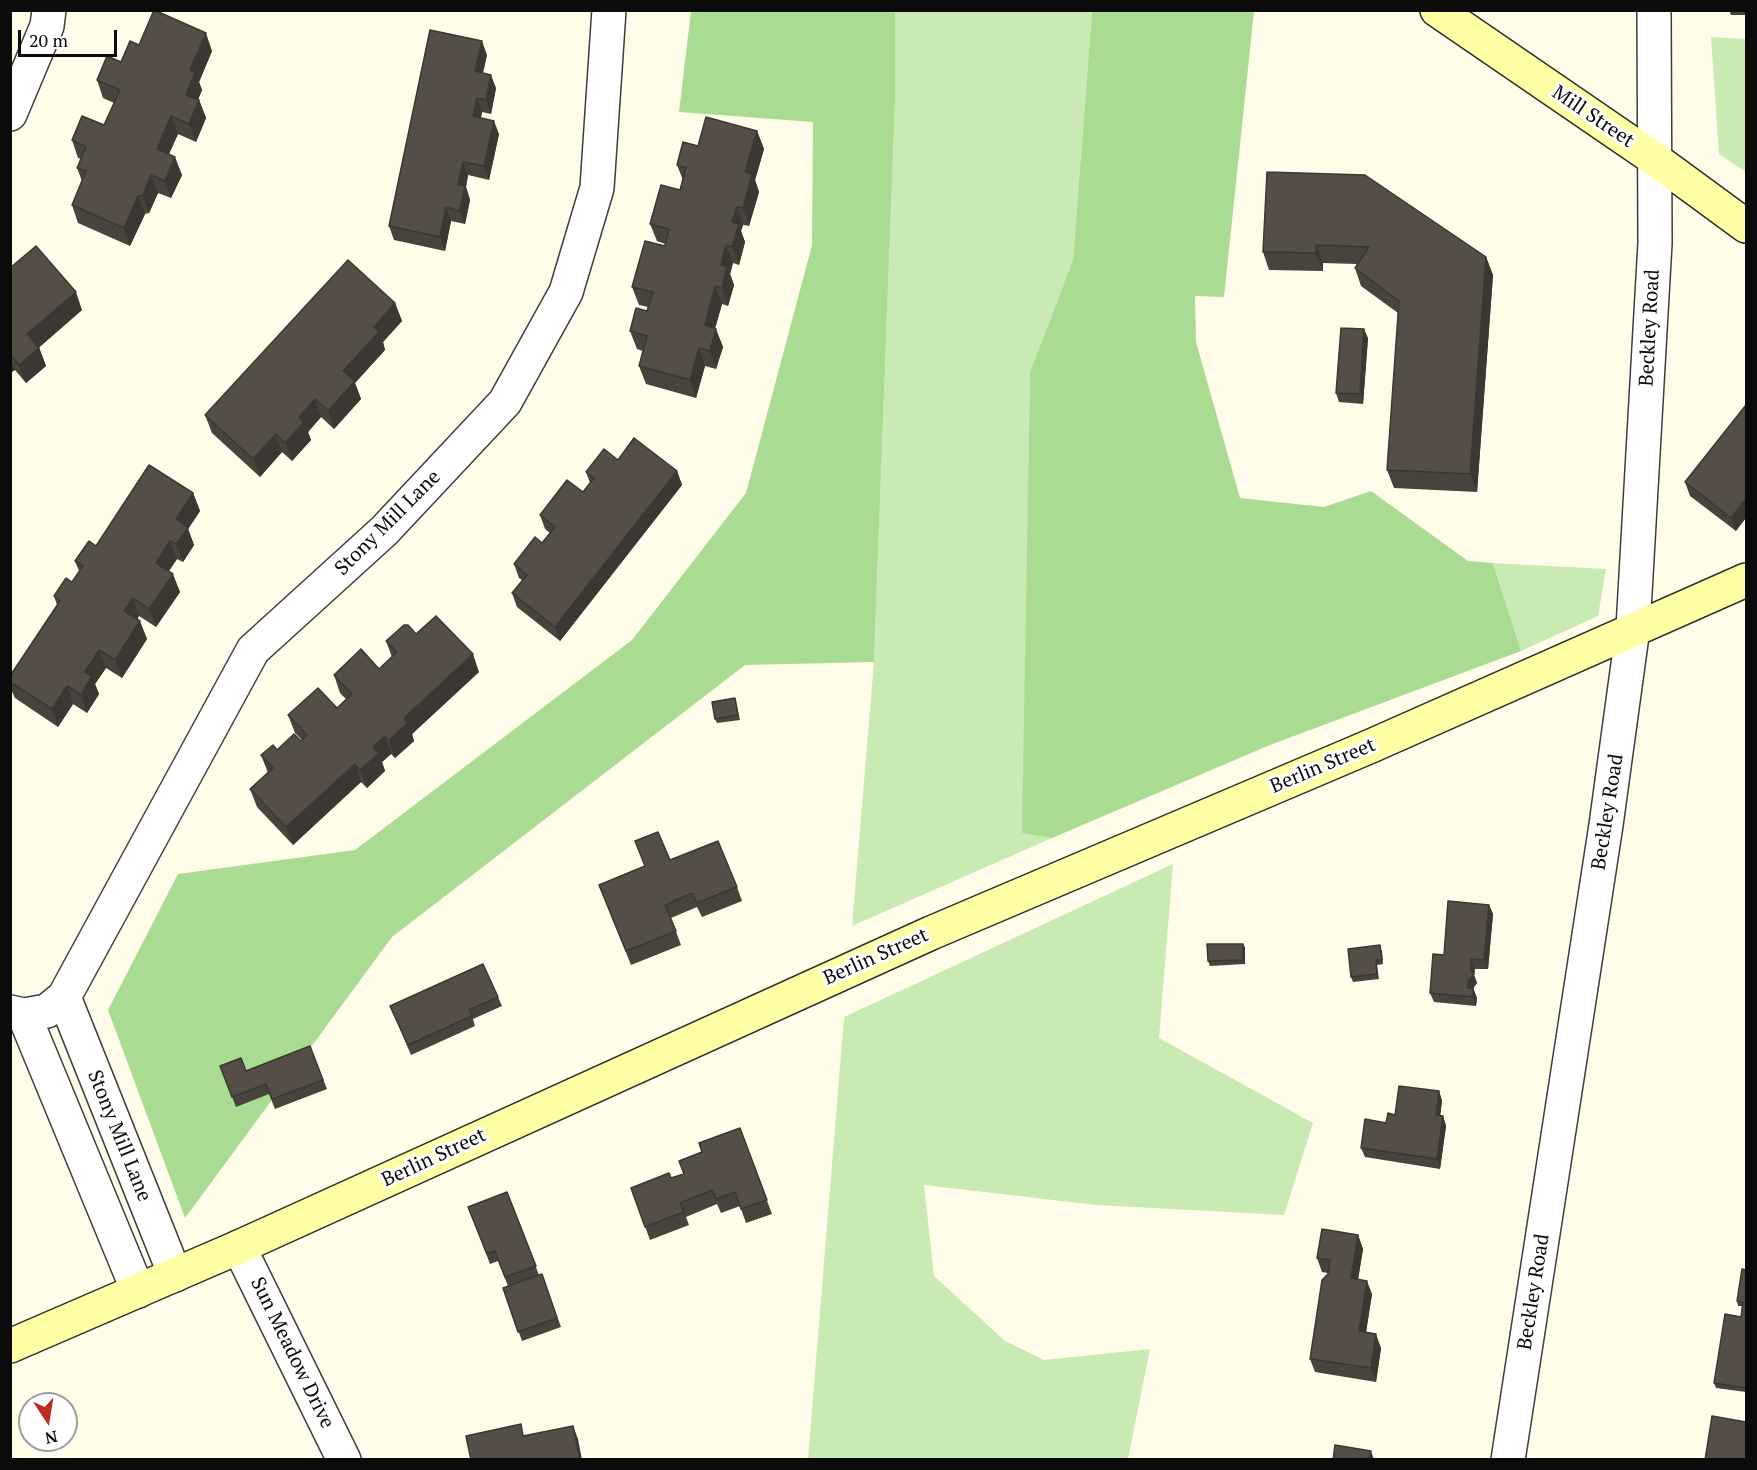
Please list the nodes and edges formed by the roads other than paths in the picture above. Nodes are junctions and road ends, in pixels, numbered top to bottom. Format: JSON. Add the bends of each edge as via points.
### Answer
{"nodes":[{"id":1,"x":49,"y":10,"type":"edge"},
{"id":2,"x":609,"y":10,"type":"edge"},
{"id":3,"x":1437,"y":10,"type":"edge"},
{"id":4,"x":1654,"y":10,"type":"edge"},
{"id":5,"x":10,"y":114,"type":"edge"},
{"id":6,"x":1656,"y":159,"type":"junction"},
{"id":7,"x":1746,"y":226,"type":"edge"},
{"id":8,"x":1746,"y":580,"type":"edge"},
{"id":9,"x":1633,"y":628,"type":"junction"},
{"id":10,"x":64,"y":997,"type":"junction"},
{"id":11,"x":17,"y":1014,"type":"edge"},
{"id":12,"x":239,"y":1247,"type":"junction"},
{"id":13,"x":175,"y":1275,"type":"junction"},
{"id":14,"x":138,"y":1291,"type":"junction"},
{"id":15,"x":10,"y":1346,"type":"edge"},
{"id":16,"x":344,"y":1460,"type":"edge"},
{"id":17,"x":1508,"y":1460,"type":"edge"}],
"edges":[{"from":1,"to":5,"type":"street"},
{"from":2,"to":10,"type":"street","name":"Stony Mill Lane","via":[[597,188],[566,292],[505,402],[384,531],[253,651]]},
{"from":3,"to":6,"type":"street","name":"Mill Street"},
{"from":4,"to":6,"type":"street","name":"Beckley Road"},
{"from":6,"to":7,"type":"street","name":"Mill Street"},
{"from":6,"to":9,"type":"street","name":"Beckley Road","via":[[1655,243]]},
{"from":8,"to":9,"type":"street","name":"Berlin Street"},
{"from":9,"to":12,"type":"street","name":"Berlin Street","via":[[1371,746],[861,964]]},
{"from":9,"to":17,"type":"street","name":"Beckley Road"},
{"from":10,"to":11,"type":"street","name":"Stony Mill Lane","via":[[47,1011]]},
{"from":10,"to":13,"type":"street","name":"Stony Mill Lane"},
{"from":11,"to":14,"type":"street","name":"Stony Mill Lane"},
{"from":12,"to":13,"type":"street","name":"Berlin Street"},
{"from":12,"to":16,"type":"street","name":"Sun Meadow Drive"},
{"from":13,"to":14,"type":"street","name":"Berlin Street"},
{"from":14,"to":15,"type":"street","name":"Berlin Street"}]}
